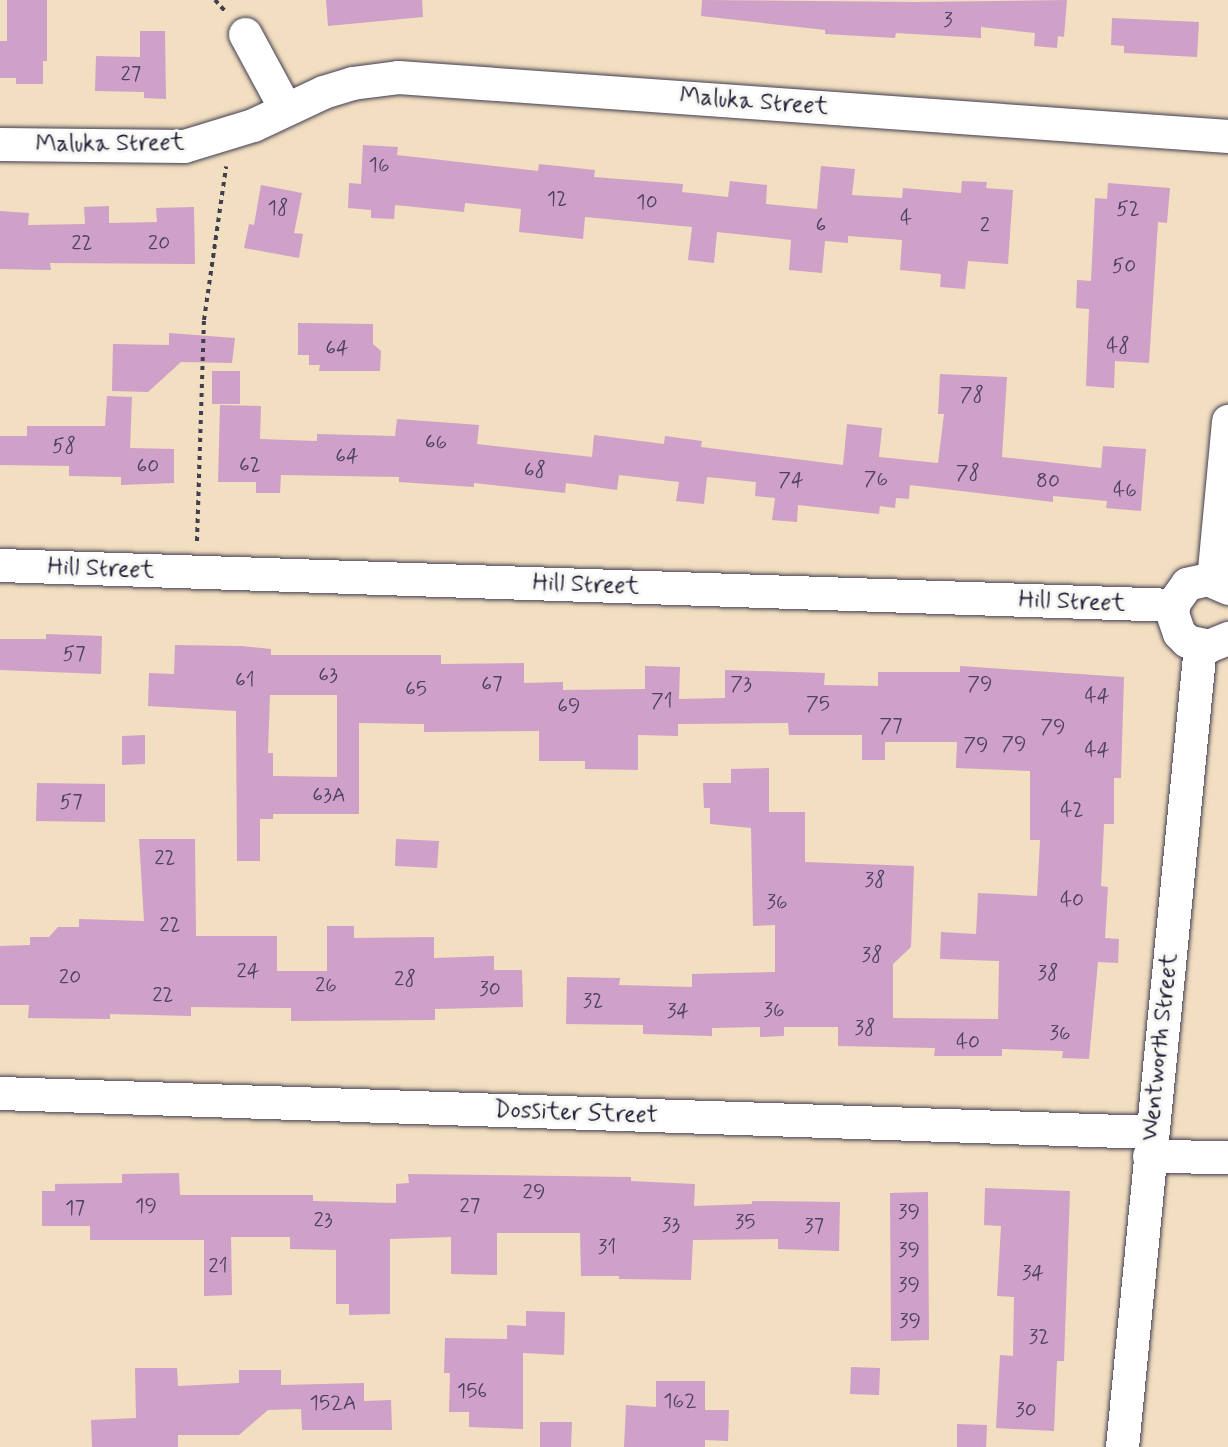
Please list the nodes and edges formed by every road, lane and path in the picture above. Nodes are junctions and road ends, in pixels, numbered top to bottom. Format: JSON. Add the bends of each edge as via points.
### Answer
{"nodes":[{"id":1,"x":245,"y":34,"type":"dead end"},
{"id":2,"x":285,"y":108,"type":"junction"},
{"id":3,"x":224,"y":136,"type":"junction"},
{"id":4,"x":1228,"y":136,"type":"edge"},
{"id":5,"x":0,"y":144,"type":"edge"},
{"id":6,"x":1228,"y":421,"type":"edge"},
{"id":7,"x":0,"y":565,"type":"edge"},
{"id":8,"x":196,"y":572,"type":"junction"},
{"id":9,"x":1220,"y":584,"type":"edge"},
{"id":10,"x":1173,"y":605,"type":"junction"},
{"id":11,"x":1214,"y":642,"type":"edge"},
{"id":12,"x":0,"y":1093,"type":"edge"},
{"id":13,"x":1150,"y":1144,"type":"junction"},
{"id":14,"x":1228,"y":1157,"type":"edge"},
{"id":15,"x":1122,"y":1447,"type":"edge"}],
"edges":[{"from":1,"to":2,"type":"street"},
{"from":2,"to":3,"type":"street","name":"Maluka Street"},
{"from":2,"to":4,"type":"street","name":"Maluka Street","via":[[352,83],[398,77]]},
{"from":3,"to":5,"type":"street","name":"Maluka Street","via":[[184,146],[145,148]]},
{"from":3,"to":8,"type":"path","via":[[226,173],[204,320]]},
{"from":6,"to":9,"type":"street"},
{"from":7,"to":8,"type":"street","name":"Hill Street"},
{"from":8,"to":10,"type":"street","name":"Hill Street"},
{"from":9,"to":10,"type":"street","via":[[1187,584]]},
{"from":10,"to":11,"type":"street","via":[[1174,624],[1179,633]]},
{"from":11,"to":13,"type":"street","name":"Wentworth Street"},
{"from":12,"to":13,"type":"street","name":"Dossiter Street"},
{"from":13,"to":14,"type":"street","name":"Dossiter Street"},
{"from":13,"to":15,"type":"street","name":"Wentworth Street"}]}
